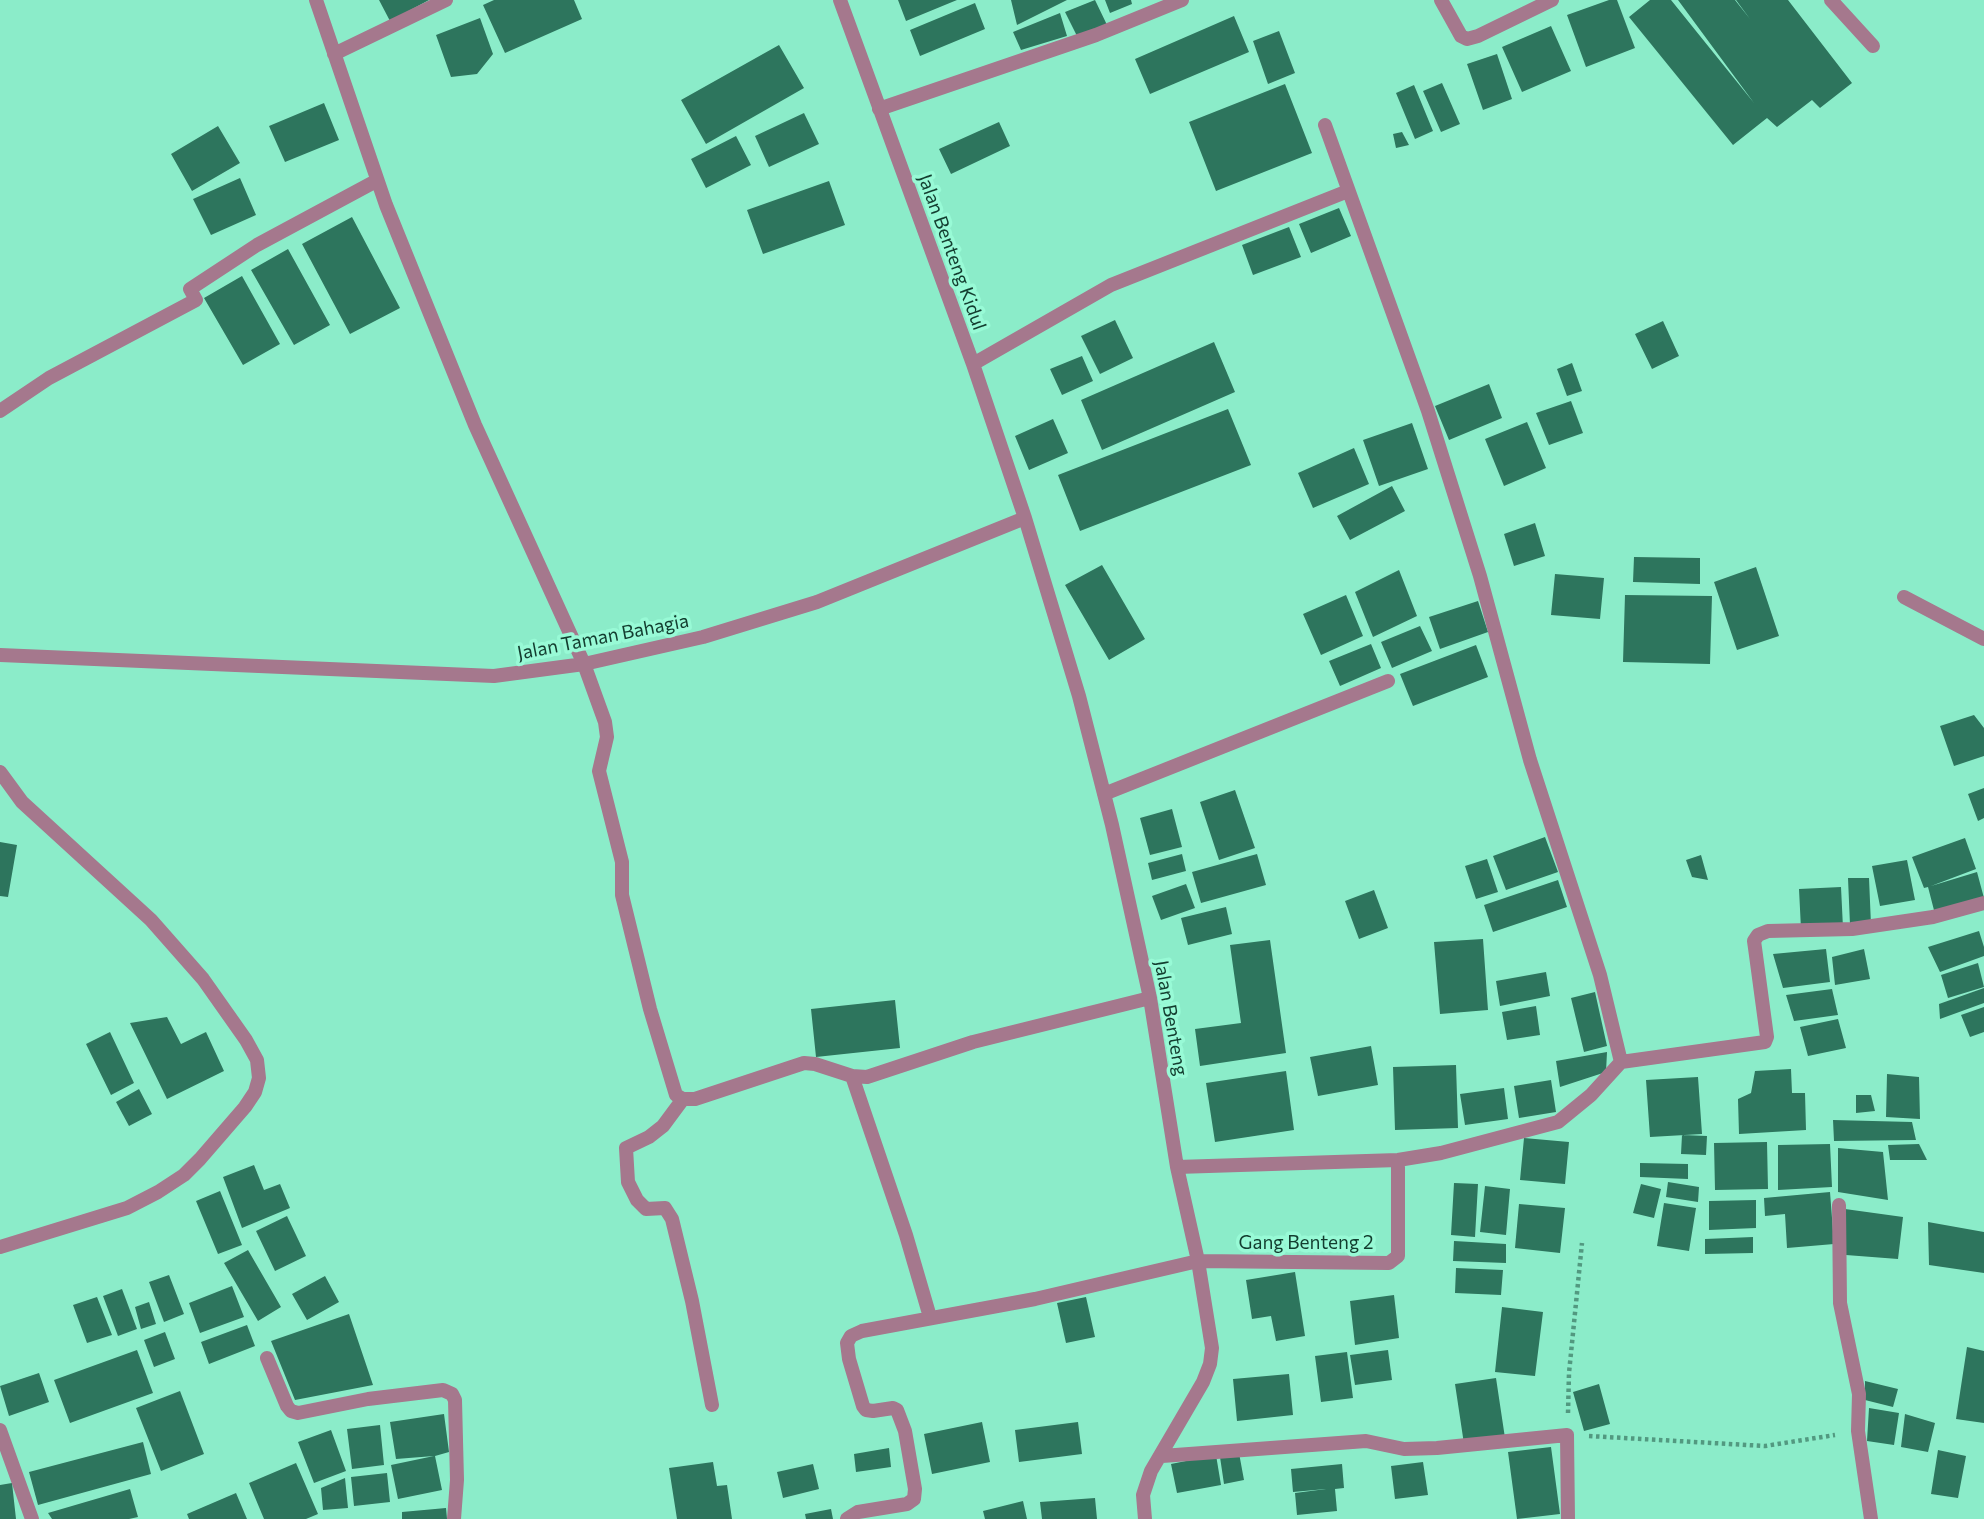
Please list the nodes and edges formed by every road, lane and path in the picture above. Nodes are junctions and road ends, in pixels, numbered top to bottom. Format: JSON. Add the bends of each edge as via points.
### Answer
{"nodes":[{"id":1,"x":316,"y":0,"type":"edge"},
{"id":2,"x":446,"y":0,"type":"edge"},
{"id":3,"x":840,"y":0,"type":"edge"},
{"id":4,"x":1182,"y":0,"type":"edge"},
{"id":5,"x":1441,"y":0,"type":"edge"},
{"id":6,"x":1552,"y":0,"type":"edge"},
{"id":7,"x":1831,"y":0,"type":"edge"},
{"id":8,"x":1873,"y":46,"type":"dead end"},
{"id":9,"x":334,"y":54,"type":"junction"},
{"id":10,"x":879,"y":109,"type":"junction"},
{"id":11,"x":1325,"y":125,"type":"dead end"},
{"id":12,"x":376,"y":181,"type":"junction"},
{"id":13,"x":1348,"y":191,"type":"junction"},
{"id":14,"x":972,"y":364,"type":"junction"},
{"id":15,"x":0,"y":411,"type":"edge"},
{"id":16,"x":1025,"y":519,"type":"junction"},
{"id":17,"x":1904,"y":597,"type":"dead end"},
{"id":18,"x":1984,"y":639,"type":"edge"},
{"id":19,"x":0,"y":655,"type":"edge"},
{"id":20,"x":584,"y":664,"type":"junction"},
{"id":21,"x":1388,"y":681,"type":"dead end"},
{"id":22,"x":0,"y":772,"type":"edge"},
{"id":23,"x":1104,"y":794,"type":"junction"},
{"id":24,"x":1984,"y":903,"type":"edge"},
{"id":25,"x":1150,"y":998,"type":"junction"},
{"id":26,"x":1621,"y":1062,"type":"junction"},
{"id":27,"x":852,"y":1076,"type":"junction"},
{"id":28,"x":683,"y":1098,"type":"junction"},
{"id":29,"x":1398,"y":1160,"type":"junction"},
{"id":30,"x":1177,"y":1167,"type":"junction"},
{"id":31,"x":1839,"y":1205,"type":"dead end"},
{"id":32,"x":1582,"y":1243,"type":"dead end"},
{"id":33,"x":0,"y":1247,"type":"edge"},
{"id":34,"x":1198,"y":1261,"type":"junction"},
{"id":35,"x":930,"y":1317,"type":"junction"},
{"id":36,"x":267,"y":1357,"type":"dead end"},
{"id":37,"x":712,"y":1405,"type":"dead end"},
{"id":38,"x":0,"y":1430,"type":"edge"},
{"id":39,"x":1858,"y":1431,"type":"junction"},
{"id":40,"x":1567,"y":1435,"type":"junction"},
{"id":41,"x":1162,"y":1456,"type":"junction"},
{"id":42,"x":32,"y":1519,"type":"edge"},
{"id":43,"x":454,"y":1519,"type":"edge"},
{"id":44,"x":847,"y":1519,"type":"edge"},
{"id":45,"x":1145,"y":1519,"type":"edge"},
{"id":46,"x":1568,"y":1519,"type":"edge"},
{"id":47,"x":1871,"y":1519,"type":"edge"}],
"edges":[{"from":1,"to":9,"type":"street"},
{"from":2,"to":9,"type":"street"},
{"from":3,"to":10,"type":"street","name":"Jalan Benteng Kidul"},
{"from":4,"to":10,"type":"street","via":[[1096,35]]},
{"from":5,"to":6,"type":"street","via":[[1467,39]]},
{"from":7,"to":8,"type":"street"},
{"from":9,"to":12,"type":"street"},
{"from":10,"to":14,"type":"street","name":"Jalan Benteng Kidul"},
{"from":11,"to":13,"type":"street"},
{"from":12,"to":15,"type":"street","via":[[257,245],[190,289],[196,300],[50,378]]},
{"from":12,"to":20,"type":"street","via":[[475,425]]},
{"from":13,"to":14,"type":"street","via":[[1111,285]]},
{"from":13,"to":26,"type":"street","via":[[1429,411],[1530,760],[1600,975]]},
{"from":14,"to":16,"type":"street","name":"Jalan Benteng Kidul"},
{"from":16,"to":20,"type":"street","name":"Jalan Taman Bahagia","via":[[817,602],[703,637]]},
{"from":16,"to":23,"type":"street","name":"Jalan Benteng"},
{"from":17,"to":18,"type":"street"},
{"from":19,"to":20,"type":"street","name":"Jalan Taman Bahagia","via":[[494,676]]},
{"from":20,"to":28,"type":"street","via":[[606,722],[599,771],[622,862],[622,895],[634,948],[673,1089]]},
{"from":21,"to":23,"type":"street"},
{"from":22,"to":33,"type":"street","via":[[22,802],[151,920],[203,979],[246,1040],[257,1060],[259,1078],[255,1092],[200,1159],[158,1192],[127,1209]]},
{"from":23,"to":25,"type":"street","name":"Jalan Benteng"},
{"from":24,"to":26,"type":"street","via":[[1933,917],[1853,929],[1758,935],[1755,948],[1765,1041]]},
{"from":25,"to":27,"type":"street","via":[[974,1042],[867,1077]]},
{"from":25,"to":30,"type":"street","name":"Jalan Benteng"},
{"from":26,"to":29,"type":"street","via":[[1558,1122]]},
{"from":27,"to":28,"type":"street","via":[[804,1063],[695,1099]]},
{"from":27,"to":35,"type":"street"},
{"from":28,"to":37,"type":"street","via":[[663,1126],[626,1148],[628,1182],[646,1209],[665,1208],[671,1219]]},
{"from":29,"to":30,"type":"street"},
{"from":29,"to":34,"type":"street","name":"Gang Benteng 2","via":[[1398,1256],[1394,1261]]},
{"from":30,"to":34,"type":"street","name":"Jalan Benteng"},
{"from":31,"to":39,"type":"street","via":[[1840,1303],[1859,1394]]},
{"from":32,"to":40,"type":"path"},
{"from":34,"to":35,"type":"street","via":[[1035,1299]]},
{"from":34,"to":41,"type":"street","name":"Jalan Benteng","via":[[1212,1348],[1210,1364]]},
{"from":35,"to":44,"type":"street","via":[[862,1331],[847,1343],[863,1406],[873,1411],[893,1408],[901,1417],[915,1489],[914,1499],[907,1504],[858,1512]]},
{"from":36,"to":43,"type":"street","via":[[287,1406],[298,1413],[368,1399],[443,1390],[452,1394],[457,1480]]},
{"from":38,"to":42,"type":"street"},
{"from":39,"to":40,"type":"path","via":[[1765,1446]]},
{"from":39,"to":47,"type":"street"},
{"from":40,"to":41,"type":"street","via":[[1405,1450],[1366,1441]]},
{"from":40,"to":46,"type":"street"},
{"from":41,"to":45,"type":"street","name":"Jalan Benteng","via":[[1143,1495]]}]}
